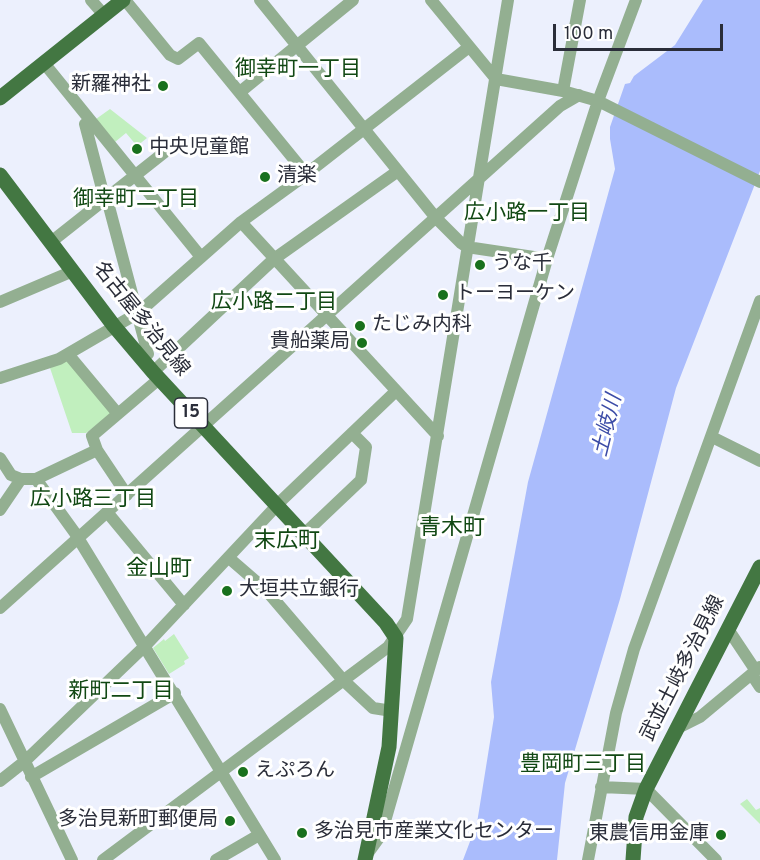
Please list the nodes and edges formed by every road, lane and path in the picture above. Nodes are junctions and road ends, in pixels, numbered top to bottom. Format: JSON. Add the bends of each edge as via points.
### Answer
{"nodes":[{"id":1,"x":91,"y":0,"type":"edge"},
{"id":2,"x":124,"y":0,"type":"edge"},
{"id":3,"x":260,"y":0,"type":"edge"},
{"id":4,"x":353,"y":0,"type":"edge"},
{"id":5,"x":431,"y":0,"type":"edge"},
{"id":6,"x":508,"y":0,"type":"edge"},
{"id":7,"x":580,"y":0,"type":"edge"},
{"id":8,"x":636,"y":0,"type":"edge"},
{"id":9,"x":104,"y":15,"type":"junction"},
{"id":10,"x":297,"y":45,"type":"junction"},
{"id":11,"x":469,"y":47,"type":"junction"},
{"id":12,"x":44,"y":63,"type":"junction"},
{"id":13,"x":496,"y":79,"type":"junction"},
{"id":14,"x":563,"y":91,"type":"junction"},
{"id":15,"x":240,"y":92,"type":"junction"},
{"id":16,"x":579,"y":95,"type":"junction"},
{"id":17,"x":0,"y":98,"type":"edge"},
{"id":18,"x":598,"y":102,"type":"junction"},
{"id":19,"x":85,"y":124,"type":"dead end"},
{"id":20,"x":364,"y":129,"type":"junction"},
{"id":21,"x":166,"y":152,"type":"dead end"},
{"id":22,"x":398,"y":171,"type":"junction"},
{"id":23,"x":306,"y":174,"type":"junction"},
{"id":24,"x":0,"y":175,"type":"edge"},
{"id":25,"x":135,"y":177,"type":"junction"},
{"id":26,"x":478,"y":180,"type":"junction"},
{"id":27,"x":760,"y":182,"type":"edge"},
{"id":28,"x":106,"y":199,"type":"junction"},
{"id":29,"x":436,"y":218,"type":"junction"},
{"id":30,"x":241,"y":222,"type":"junction"},
{"id":31,"x":51,"y":242,"type":"junction"},
{"id":32,"x":467,"y":247,"type":"junction"},
{"id":33,"x":201,"y":257,"type":"junction"},
{"id":34,"x":547,"y":259,"type":"junction"},
{"id":35,"x":274,"y":260,"type":"junction"},
{"id":36,"x":73,"y":271,"type":"junction"},
{"id":37,"x":760,"y":301,"type":"edge"},
{"id":38,"x":0,"y":302,"type":"edge"},
{"id":39,"x":138,"y":313,"type":"junction"},
{"id":40,"x":326,"y":317,"type":"junction"},
{"id":41,"x":114,"y":326,"type":"junction"},
{"id":42,"x":68,"y":354,"type":"junction"},
{"id":43,"x":148,"y":354,"type":"dead end"},
{"id":44,"x":156,"y":376,"type":"junction"},
{"id":45,"x":0,"y":378,"type":"edge"},
{"id":46,"x":395,"y":392,"type":"junction"},
{"id":47,"x":118,"y":414,"type":"junction"},
{"id":48,"x":204,"y":427,"type":"junction"},
{"id":49,"x":352,"y":433,"type":"junction"},
{"id":50,"x":438,"y":436,"type":"junction"},
{"id":51,"x":712,"y":437,"type":"junction"},
{"id":52,"x":97,"y":450,"type":"junction"},
{"id":53,"x":0,"y":458,"type":"edge"},
{"id":54,"x":760,"y":461,"type":"edge"},
{"id":55,"x":21,"y":479,"type":"junction"},
{"id":56,"x":36,"y":479,"type":"junction"},
{"id":57,"x":127,"y":495,"type":"junction"},
{"id":58,"x":278,"y":507,"type":"junction"},
{"id":59,"x":0,"y":510,"type":"edge"},
{"id":60,"x":107,"y":512,"type":"junction"},
{"id":61,"x":303,"y":535,"type":"junction"},
{"id":62,"x":79,"y":538,"type":"junction"},
{"id":63,"x":229,"y":558,"type":"junction"},
{"id":64,"x":760,"y":567,"type":"edge"},
{"id":65,"x":184,"y":605,"type":"junction"},
{"id":66,"x":0,"y":608,"type":"edge"},
{"id":67,"x":728,"y":629,"type":"junction"},
{"id":68,"x":396,"y":638,"type":"junction"},
{"id":69,"x":146,"y":645,"type":"junction"},
{"id":70,"x":756,"y":671,"type":"edge"},
{"id":71,"x":343,"y":680,"type":"junction"},
{"id":72,"x":760,"y":687,"type":"edge"},
{"id":73,"x":175,"y":693,"type":"junction"},
{"id":74,"x":0,"y":709,"type":"edge"},
{"id":75,"x":392,"y":711,"type":"junction"},
{"id":76,"x":676,"y":729,"type":"junction"},
{"id":77,"x":24,"y":762,"type":"junction"},
{"id":78,"x":221,"y":772,"type":"junction"},
{"id":79,"x":31,"y":777,"type":"junction"},
{"id":80,"x":0,"y":781,"type":"edge"},
{"id":81,"x":601,"y":787,"type":"junction"},
{"id":82,"x":645,"y":789,"type":"junction"},
{"id":83,"x":259,"y":835,"type":"junction"},
{"id":84,"x":365,"y":859,"type":"edge"},
{"id":85,"x":72,"y":860,"type":"edge"},
{"id":86,"x":104,"y":860,"type":"edge"},
{"id":87,"x":216,"y":860,"type":"edge"},
{"id":88,"x":275,"y":860,"type":"edge"},
{"id":89,"x":588,"y":860,"type":"edge"},
{"id":90,"x":633,"y":860,"type":"edge"},
{"id":91,"x":716,"y":860,"type":"edge"}],
"edges":[{"from":1,"to":9,"type":"street"},
{"from":2,"to":9,"type":"main road"},
{"from":2,"to":15,"type":"street","via":[[170,56],[178,59],[199,43]]},
{"from":3,"to":10,"type":"street"},
{"from":4,"to":10,"type":"street"},
{"from":5,"to":11,"type":"street"},
{"from":6,"to":13,"type":"street"},
{"from":7,"to":14,"type":"street"},
{"from":8,"to":18,"type":"street"},
{"from":9,"to":12,"type":"main road"},
{"from":10,"to":15,"type":"street"},
{"from":10,"to":20,"type":"street"},
{"from":11,"to":13,"type":"street"},
{"from":11,"to":20,"type":"street"},
{"from":12,"to":17,"type":"main road"},
{"from":12,"to":25,"type":"street"},
{"from":13,"to":14,"type":"street"},
{"from":13,"to":26,"type":"street"},
{"from":14,"to":16,"type":"street"},
{"from":15,"to":23,"type":"street"},
{"from":16,"to":18,"type":"street"},
{"from":16,"to":26,"type":"street","via":[[560,106]]},
{"from":18,"to":27,"type":"street"},
{"from":18,"to":34,"type":"street"},
{"from":19,"to":28,"type":"street"},
{"from":20,"to":22,"type":"street"},
{"from":20,"to":23,"type":"street"},
{"from":21,"to":25,"type":"street"},
{"from":22,"to":29,"type":"street"},
{"from":22,"to":35,"type":"street"},
{"from":23,"to":30,"type":"street"},
{"from":24,"to":31,"type":"main road","name":"名古屋多治見線","number":"15"},
{"from":25,"to":28,"type":"street"},
{"from":25,"to":33,"type":"street"},
{"from":26,"to":29,"type":"street"},
{"from":26,"to":32,"type":"street"},
{"from":28,"to":31,"type":"street"},
{"from":28,"to":39,"type":"street"},
{"from":29,"to":32,"type":"street"},
{"from":29,"to":40,"type":"street"},
{"from":30,"to":33,"type":"street"},
{"from":30,"to":35,"type":"street"},
{"from":31,"to":36,"type":"main road","name":"名古屋多治見線","number":"15"},
{"from":32,"to":34,"type":"street"},
{"from":32,"to":50,"type":"street"},
{"from":33,"to":39,"type":"street"},
{"from":34,"to":84,"type":"street","via":[[381,835]]},
{"from":35,"to":40,"type":"street"},
{"from":35,"to":44,"type":"street"},
{"from":36,"to":38,"type":"street"},
{"from":36,"to":41,"type":"main road","name":"名古屋多治見線","number":"15"},
{"from":37,"to":51,"type":"street","via":[[738,354]]},
{"from":39,"to":41,"type":"street"},
{"from":39,"to":43,"type":"street"},
{"from":40,"to":46,"type":"street"},
{"from":40,"to":48,"type":"street"},
{"from":41,"to":42,"type":"street"},
{"from":41,"to":44,"type":"main road","name":"名古屋多治見線","number":"15"},
{"from":42,"to":45,"type":"street"},
{"from":42,"to":47,"type":"street"},
{"from":44,"to":47,"type":"street"},
{"from":44,"to":48,"type":"main road","name":"名古屋多治見線","number":"15"},
{"from":46,"to":49,"type":"street"},
{"from":46,"to":50,"type":"street"},
{"from":47,"to":52,"type":"street","via":[[92,436]]},
{"from":48,"to":57,"type":"street"},
{"from":48,"to":58,"type":"main road","name":"名古屋多治見線","number":"15"},
{"from":49,"to":58,"type":"street"},
{"from":49,"to":61,"type":"street","via":[[366,447],[361,480]]},
{"from":50,"to":68,"type":"street","via":[[409,610]]},
{"from":51,"to":54,"type":"street"},
{"from":51,"to":81,"type":"street","via":[[634,649]]},
{"from":52,"to":56,"type":"street"},
{"from":52,"to":57,"type":"street"},
{"from":53,"to":55,"type":"street","via":[[10,476]]},
{"from":55,"to":56,"type":"street"},
{"from":55,"to":59,"type":"street"},
{"from":56,"to":62,"type":"street"},
{"from":57,"to":60,"type":"street"},
{"from":58,"to":61,"type":"main road","name":"名古屋多治見線","number":"15"},
{"from":58,"to":63,"type":"street"},
{"from":60,"to":62,"type":"street"},
{"from":60,"to":65,"type":"street"},
{"from":61,"to":68,"type":"main road","name":"名古屋多治見線","number":"15"},
{"from":62,"to":66,"type":"street"},
{"from":62,"to":69,"type":"street"},
{"from":63,"to":65,"type":"street"},
{"from":63,"to":71,"type":"street","via":[[266,590]]},
{"from":64,"to":67,"type":"main road","name":"武並土岐多治見線"},
{"from":65,"to":69,"type":"street"},
{"from":67,"to":70,"type":"street"},
{"from":67,"to":76,"type":"main road","name":"武並土岐多治見線"},
{"from":68,"to":71,"type":"street"},
{"from":68,"to":75,"type":"main road"},
{"from":69,"to":73,"type":"street"},
{"from":69,"to":77,"type":"street"},
{"from":70,"to":72,"type":"street"},
{"from":70,"to":76,"type":"street","via":[[700,717]]},
{"from":71,"to":75,"type":"street","via":[[373,708]]},
{"from":71,"to":78,"type":"street"},
{"from":73,"to":78,"type":"street"},
{"from":73,"to":79,"type":"street"},
{"from":74,"to":77,"type":"street"},
{"from":75,"to":84,"type":"main road","via":[[387,756]]},
{"from":76,"to":82,"type":"main road","name":"武並土岐多治見線"},
{"from":77,"to":79,"type":"street"},
{"from":77,"to":80,"type":"street"},
{"from":78,"to":83,"type":"street"},
{"from":78,"to":86,"type":"street"},
{"from":79,"to":85,"type":"street"},
{"from":81,"to":82,"type":"street"},
{"from":81,"to":89,"type":"street"},
{"from":82,"to":90,"type":"main road","name":"武並土岐多治見線","via":[[636,817]]},
{"from":82,"to":91,"type":"street"},
{"from":83,"to":87,"type":"street"},
{"from":83,"to":88,"type":"street"}]}
